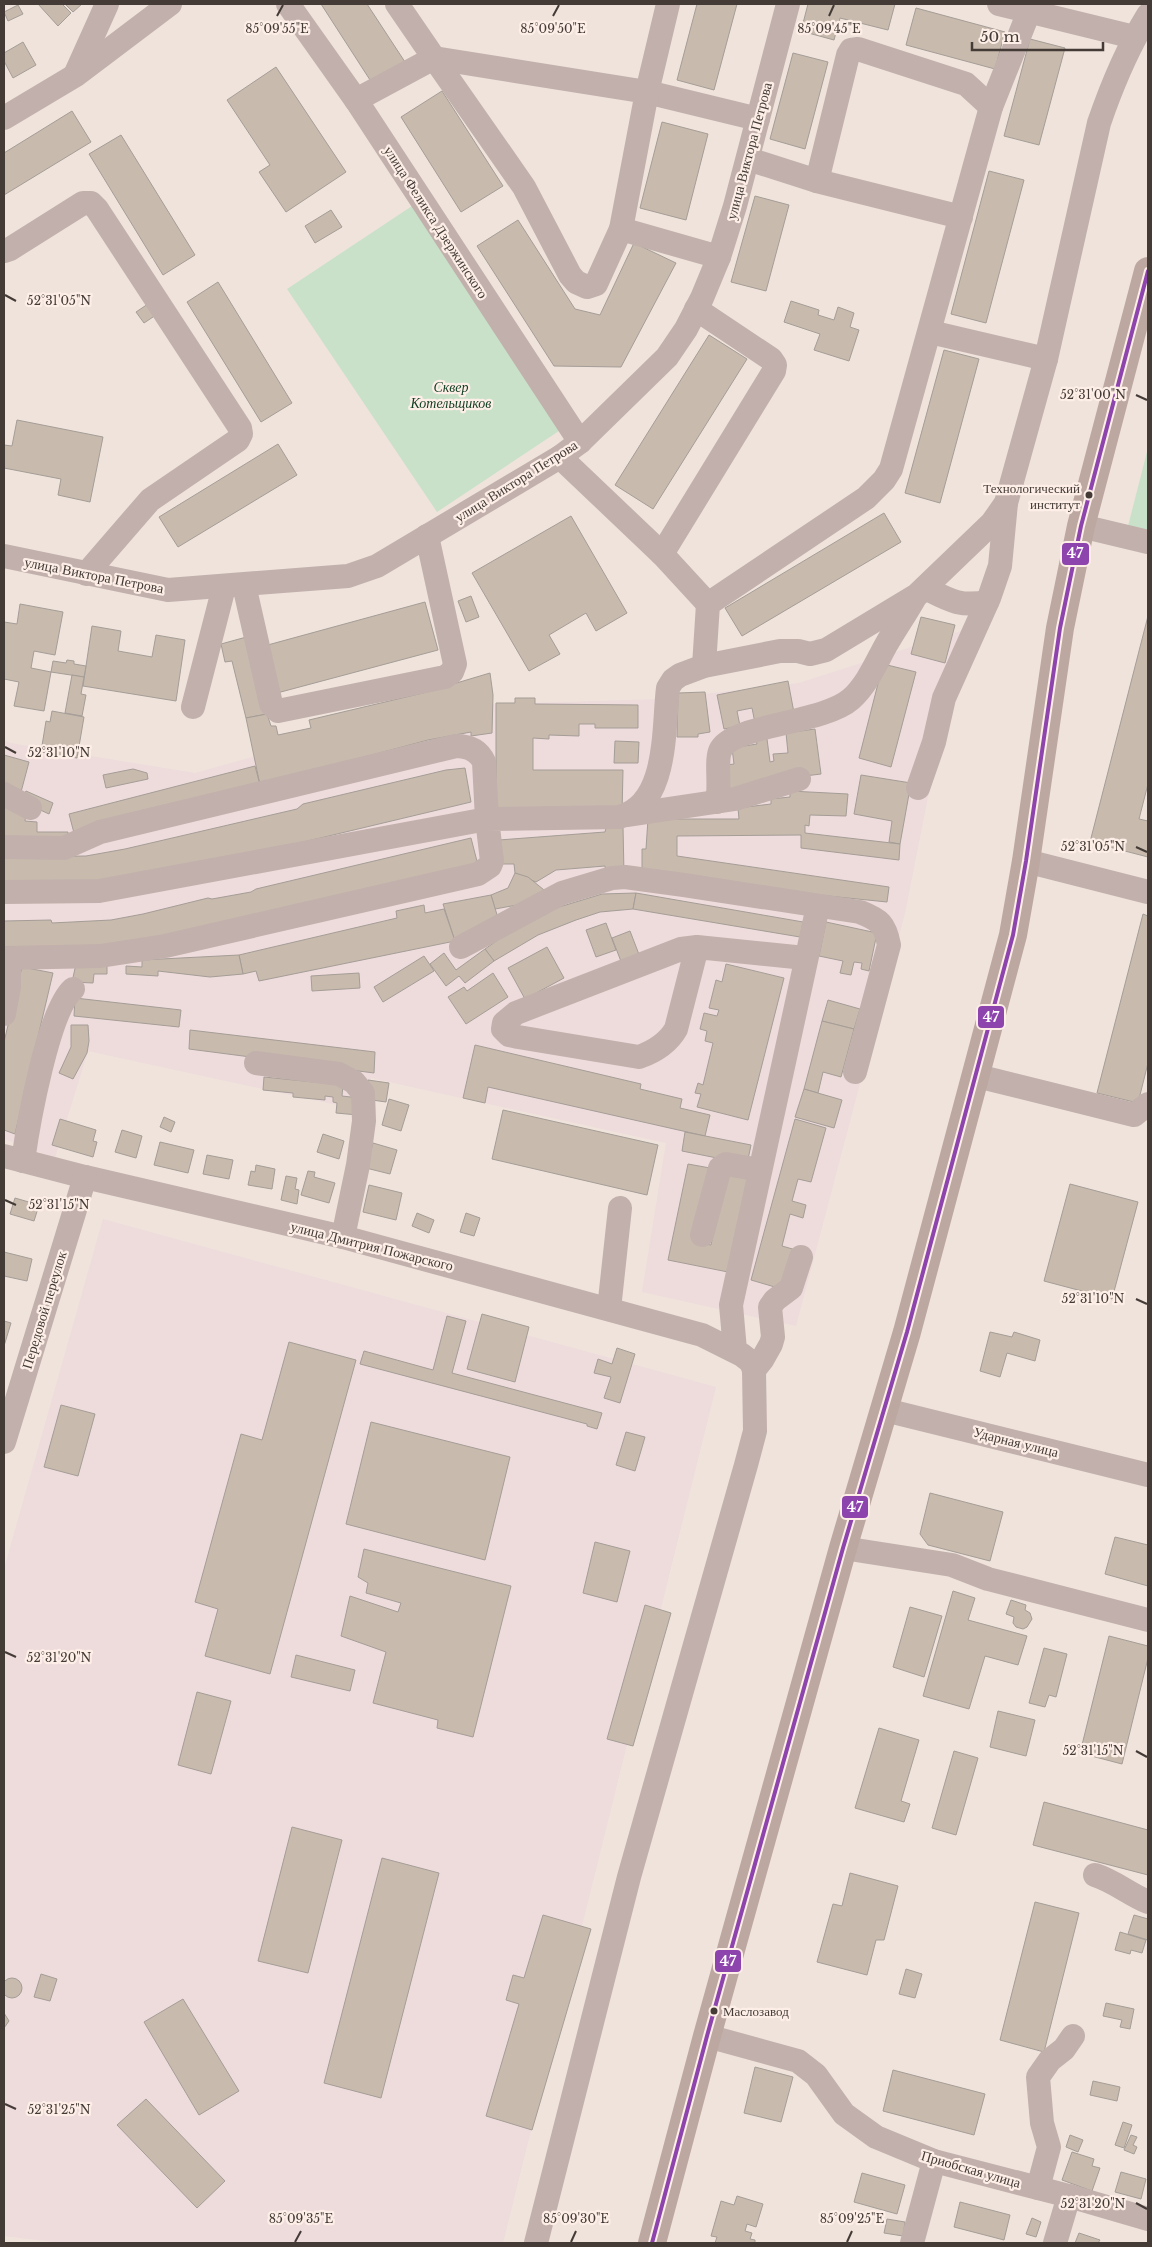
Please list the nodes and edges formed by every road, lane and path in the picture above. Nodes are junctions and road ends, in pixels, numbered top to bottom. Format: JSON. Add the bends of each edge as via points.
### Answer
{"nodes":[{"id":1,"x":107,"y":4,"type":"edge"},
{"id":2,"x":170,"y":4,"type":"edge"},
{"id":3,"x":288,"y":4,"type":"edge"},
{"id":4,"x":397,"y":4,"type":"edge"},
{"id":5,"x":668,"y":4,"type":"edge"},
{"id":6,"x":788,"y":4,"type":"edge"},
{"id":7,"x":998,"y":4,"type":"edge"},
{"id":8,"x":1031,"y":8,"type":"edge"},
{"id":9,"x":1148,"y":15,"type":"edge"},
{"id":10,"x":1134,"y":38,"type":"junction"},
{"id":11,"x":434,"y":58,"type":"junction"},
{"id":12,"x":76,"y":75,"type":"junction"},
{"id":13,"x":647,"y":92,"type":"junction"},
{"id":14,"x":356,"y":100,"type":"junction"},
{"id":15,"x":991,"y":106,"type":"junction"},
{"id":16,"x":4,"y":118,"type":"edge"},
{"id":17,"x":758,"y":120,"type":"junction"},
{"id":18,"x":748,"y":159,"type":"junction"},
{"id":19,"x":817,"y":181,"type":"junction"},
{"id":20,"x":961,"y":218,"type":"junction"},
{"id":21,"x":622,"y":229,"type":"junction"},
{"id":22,"x":4,"y":251,"type":"edge"},
{"id":23,"x":720,"y":257,"type":"junction"},
{"id":24,"x":1148,"y":271,"type":"edge"},
{"id":25,"x":696,"y":309,"type":"junction"},
{"id":26,"x":930,"y":332,"type":"junction"},
{"id":27,"x":1046,"y":359,"type":"junction"},
{"id":28,"x":580,"y":442,"type":"junction"},
{"id":29,"x":560,"y":457,"type":"junction"},
{"id":30,"x":1006,"y":502,"type":"junction"},
{"id":31,"x":1082,"y":526,"type":"junction"},
{"id":32,"x":427,"y":536,"type":"junction"},
{"id":33,"x":1148,"y":542,"type":"edge"},
{"id":34,"x":662,"y":554,"type":"junction"},
{"id":35,"x":4,"y":556,"type":"edge"},
{"id":36,"x":86,"y":574,"type":"junction"},
{"id":37,"x":234,"y":586,"type":"junction"},
{"id":38,"x":921,"y":591,"type":"junction"},
{"id":39,"x":987,"y":602,"type":"junction"},
{"id":40,"x":708,"y":604,"type":"junction"},
{"id":41,"x":960,"y":604,"type":"junction"},
{"id":42,"x":972,"y":636,"type":"junction"},
{"id":43,"x":704,"y":666,"type":"junction"},
{"id":44,"x":193,"y":707,"type":"dead end"},
{"id":45,"x":799,"y":780,"type":"dead end"},
{"id":46,"x":918,"y":788,"type":"dead end"},
{"id":47,"x":4,"y":794,"type":"edge"},
{"id":48,"x":717,"y":802,"type":"junction"},
{"id":49,"x":30,"y":808,"type":"dead end"},
{"id":50,"x":628,"y":815,"type":"junction"},
{"id":51,"x":487,"y":819,"type":"junction"},
{"id":52,"x":4,"y":847,"type":"edge"},
{"id":53,"x":1026,"y":861,"type":"junction"},
{"id":54,"x":4,"y":892,"type":"edge"},
{"id":55,"x":1148,"y":892,"type":"edge"},
{"id":56,"x":818,"y":906,"type":"junction"},
{"id":57,"x":461,"y":947,"type":"dead end"},
{"id":58,"x":698,"y":947,"type":"junction"},
{"id":59,"x":6,"y":958,"type":"edge"},
{"id":60,"x":805,"y":958,"type":"junction"},
{"id":61,"x":73,"y":989,"type":"dead end"},
{"id":62,"x":4,"y":1014,"type":"edge"},
{"id":63,"x":256,"y":1062,"type":"dead end"},
{"id":64,"x":856,"y":1072,"type":"dead end"},
{"id":65,"x":977,"y":1076,"type":"junction"},
{"id":66,"x":1148,"y":1104,"type":"edge"},
{"id":67,"x":13,"y":1158,"type":"edge"},
{"id":68,"x":760,"y":1170,"type":"junction"},
{"id":69,"x":85,"y":1177,"type":"junction"},
{"id":70,"x":620,"y":1208,"type":"dead end"},
{"id":71,"x":702,"y":1234,"type":"dead end"},
{"id":72,"x":343,"y":1237,"type":"junction"},
{"id":73,"x":801,"y":1257,"type":"dead end"},
{"id":74,"x":609,"y":1310,"type":"junction"},
{"id":75,"x":735,"y":1350,"type":"junction"},
{"id":76,"x":754,"y":1370,"type":"junction"},
{"id":77,"x":885,"y":1410,"type":"junction"},
{"id":78,"x":4,"y":1442,"type":"edge"},
{"id":79,"x":1148,"y":1475,"type":"edge"},
{"id":80,"x":843,"y":1548,"type":"junction"},
{"id":81,"x":1148,"y":1620,"type":"edge"},
{"id":82,"x":1095,"y":1875,"type":"dead end"},
{"id":83,"x":1148,"y":1902,"type":"edge"},
{"id":84,"x":707,"y":2036,"type":"junction"},
{"id":85,"x":1073,"y":2036,"type":"dead end"},
{"id":86,"x":934,"y":2160,"type":"junction"},
{"id":87,"x":1038,"y":2188,"type":"junction"},
{"id":88,"x":1069,"y":2196,"type":"junction"},
{"id":89,"x":1148,"y":2219,"type":"edge"},
{"id":90,"x":536,"y":2243,"type":"edge"},
{"id":91,"x":652,"y":2243,"type":"edge"},
{"id":92,"x":912,"y":2243,"type":"edge"},
{"id":93,"x":1055,"y":2243,"type":"edge"}],
"edges":[{"from":1,"to":12,"type":"street"},
{"from":2,"to":12,"type":"street"},
{"from":3,"to":14,"type":"street","name":"улица Феликса Дзержинского"},
{"from":4,"to":11,"type":"street"},
{"from":5,"to":13,"type":"street"},
{"from":6,"to":17,"type":"street","name":"улица Виктора Петрова"},
{"from":7,"to":8,"type":"street"},
{"from":8,"to":10,"type":"street"},
{"from":8,"to":15,"type":"street"},
{"from":9,"to":10,"type":"street"},
{"from":10,"to":27,"type":"street","via":[[1099,122]]},
{"from":11,"to":13,"type":"street"},
{"from":11,"to":14,"type":"street"},
{"from":11,"to":21,"type":"street","via":[[524,187],[572,278],[586,287],[596,284]]},
{"from":12,"to":16,"type":"street"},
{"from":13,"to":17,"type":"street"},
{"from":13,"to":21,"type":"street"},
{"from":14,"to":28,"type":"street","name":"улица Феликса Дзержинского"},
{"from":15,"to":19,"type":"street","via":[[966,84],[858,49],[852,50]]},
{"from":15,"to":20,"type":"street"},
{"from":17,"to":18,"type":"street","name":"улица Виктора Петрова"},
{"from":18,"to":19,"type":"street"},
{"from":18,"to":23,"type":"street","name":"улица Виктора Петрова"},
{"from":19,"to":20,"type":"street"},
{"from":20,"to":26,"type":"street"},
{"from":21,"to":23,"type":"street"},
{"from":22,"to":36,"type":"street","via":[[83,203],[91,203],[240,428],[238,440],[150,500]]},
{"from":23,"to":25,"type":"street","name":"улица Виктора Петрова"},
{"from":24,"to":31,"type":"main road"},
{"from":25,"to":28,"type":"street","name":"улица Виктора Петрова","via":[[667,357]]},
{"from":25,"to":34,"type":"street","via":[[771,359],[775,365]]},
{"from":26,"to":27,"type":"street"},
{"from":26,"to":40,"type":"street","via":[[897,454],[884,480],[866,498]]},
{"from":27,"to":30,"type":"street"},
{"from":28,"to":29,"type":"street","name":"улица Виктора Петрова"},
{"from":29,"to":32,"type":"street","name":"улица Виктора Петрова"},
{"from":29,"to":34,"type":"street"},
{"from":30,"to":38,"type":"street","via":[[992,523]]},
{"from":30,"to":39,"type":"street","via":[[1000,566]]},
{"from":31,"to":33,"type":"street"},
{"from":31,"to":53,"type":"main road","via":[[1060,628]]},
{"from":32,"to":37,"type":"street","name":"улица Виктора Петрова","via":[[377,566],[348,576]]},
{"from":32,"to":37,"type":"street","via":[[455,664],[445,677],[278,711],[271,704]]},
{"from":34,"to":40,"type":"street"},
{"from":35,"to":36,"type":"street","name":"улица Виктора Петрова"},
{"from":36,"to":37,"type":"street","name":"улица Виктора Петрова","via":[[168,590]]},
{"from":37,"to":44,"type":"street"},
{"from":38,"to":41,"type":"street"},
{"from":38,"to":43,"type":"street","via":[[819,653],[780,651]]},
{"from":38,"to":48,"type":"street","via":[[865,682],[850,700],[826,713],[752,732],[723,745],[719,754]]},
{"from":39,"to":41,"type":"street"},
{"from":39,"to":42,"type":"street"},
{"from":40,"to":43,"type":"street"},
{"from":41,"to":42,"type":"street"},
{"from":42,"to":46,"type":"street","via":[[944,698],[934,742]]},
{"from":43,"to":50,"type":"street","via":[[672,680],[668,688],[662,760],[657,778],[648,794]]},
{"from":45,"to":48,"type":"street"},
{"from":47,"to":49,"type":"street"},
{"from":48,"to":50,"type":"street"},
{"from":50,"to":51,"type":"street"},
{"from":51,"to":52,"type":"street","via":[[482,756],[472,749],[456,746],[100,832],[64,848]]},
{"from":51,"to":54,"type":"street","via":[[99,891]]},
{"from":51,"to":59,"type":"street","via":[[492,861],[485,871],[478,874],[165,946],[100,956]]},
{"from":53,"to":55,"type":"street"},
{"from":53,"to":65,"type":"main road","via":[[1013,935]]},
{"from":56,"to":57,"type":"street","via":[[626,877],[612,878],[562,893]]},
{"from":56,"to":60,"type":"street"},
{"from":56,"to":64,"type":"street","via":[[871,916],[883,925],[887,936],[887,954]]},
{"from":58,"to":58,"type":"street","via":[[681,950],[516,1014],[504,1023],[503,1030],[518,1037],[638,1057],[646,1054],[672,1036],[676,1029]]},
{"from":58,"to":60,"type":"street"},
{"from":59,"to":62,"type":"street","via":[[9,987]]},
{"from":60,"to":68,"type":"street"},
{"from":61,"to":67,"type":"street","via":[[56,1021]]},
{"from":63,"to":72,"type":"street","via":[[339,1074],[354,1082],[363,1093],[364,1121],[358,1165]]},
{"from":65,"to":66,"type":"street","via":[[1134,1115]]},
{"from":65,"to":77,"type":"main road"},
{"from":67,"to":69,"type":"street","name":"улица Дмитрия Пожарского"},
{"from":68,"to":71,"type":"street","via":[[722,1165]]},
{"from":68,"to":75,"type":"street","via":[[731,1305]]},
{"from":69,"to":72,"type":"street","name":"улица Дмитрия Пожарского"},
{"from":69,"to":78,"type":"street","name":"Передовой переулок"},
{"from":70,"to":74,"type":"street"},
{"from":72,"to":74,"type":"street","name":"улица Дмитрия Пожарского"},
{"from":73,"to":76,"type":"street","via":[[791,1288],[770,1307],[771,1344]]},
{"from":74,"to":75,"type":"street","name":"улица Дмитрия Пожарского","via":[[702,1335]]},
{"from":75,"to":76,"type":"street","name":"улица Дмитрия Пожарского","via":[[751,1362]]},
{"from":76,"to":90,"type":"street","via":[[755,1431],[629,1877]]},
{"from":77,"to":79,"type":"street","name":"Ударная улица"},
{"from":77,"to":80,"type":"main road"},
{"from":80,"to":81,"type":"street","via":[[952,1565],[988,1579]]},
{"from":80,"to":84,"type":"main road"},
{"from":82,"to":83,"type":"street"},
{"from":84,"to":86,"type":"street","name":"Приобская улица","via":[[798,2061],[816,2075],[844,2114],[863,2130]]},
{"from":84,"to":91,"type":"main road"},
{"from":85,"to":87,"type":"street","via":[[1038,2077],[1042,2124],[1049,2147]]},
{"from":86,"to":87,"type":"street","name":"Приобская улица"},
{"from":86,"to":92,"type":"street"},
{"from":87,"to":88,"type":"street","name":"Приобская улица"},
{"from":88,"to":89,"type":"street","name":"Приобская улица"},
{"from":88,"to":93,"type":"street"}]}
